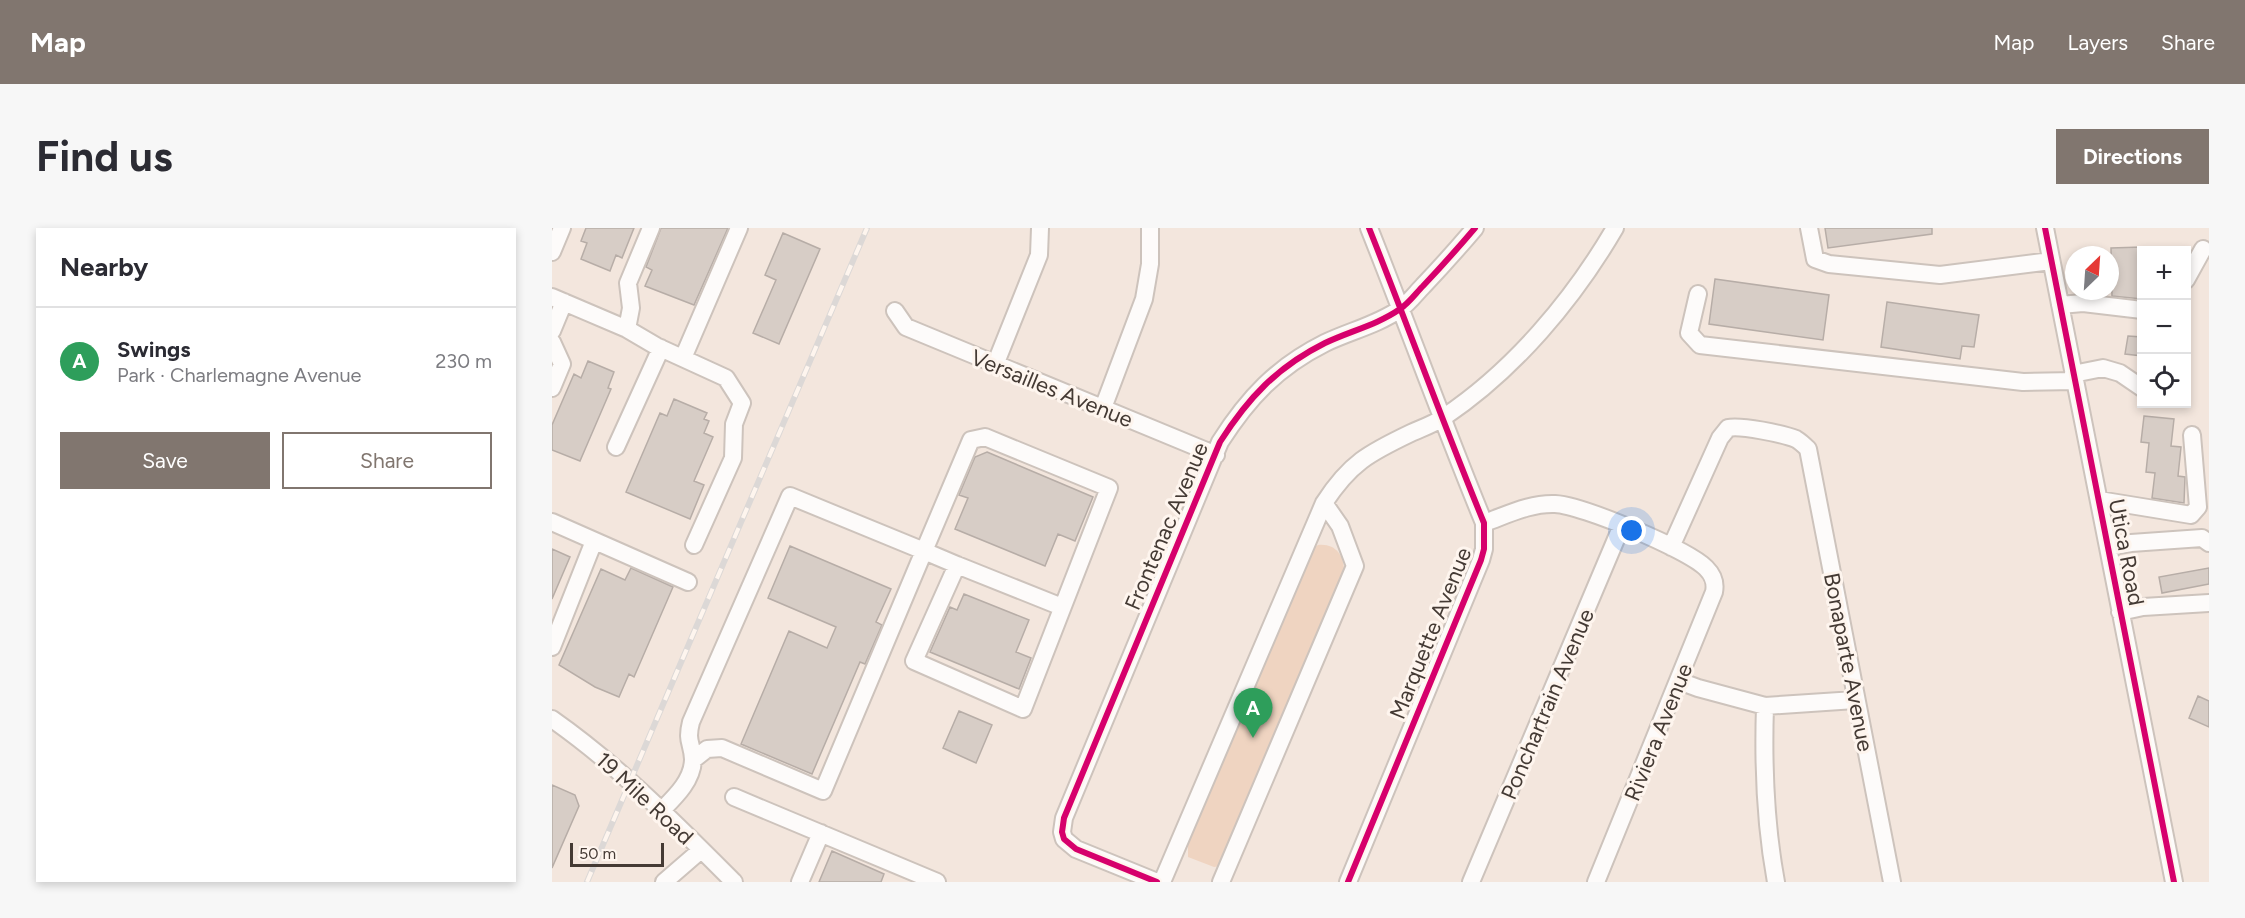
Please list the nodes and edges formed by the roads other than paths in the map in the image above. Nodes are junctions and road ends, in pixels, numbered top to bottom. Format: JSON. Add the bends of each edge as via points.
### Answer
{"nodes":[{"id":1,"x":562,"y":228,"type":"edge"},
{"id":2,"x":651,"y":228,"type":"edge"},
{"id":3,"x":739,"y":228,"type":"edge"},
{"id":4,"x":1040,"y":228,"type":"edge"},
{"id":5,"x":1150,"y":228,"type":"edge"},
{"id":6,"x":1369,"y":228,"type":"edge"},
{"id":7,"x":1475,"y":228,"type":"edge"},
{"id":8,"x":1615,"y":228,"type":"edge"},
{"id":9,"x":1809,"y":228,"type":"edge"},
{"id":10,"x":2045,"y":228,"type":"edge"},
{"id":11,"x":2203,"y":249,"type":"dead end"},
{"id":12,"x":552,"y":252,"type":"edge"},
{"id":13,"x":2051,"y":261,"type":"junction"},
{"id":14,"x":2191,"y":272,"type":"edge"},
{"id":15,"x":1698,"y":294,"type":"dead end"},
{"id":16,"x":558,"y":299,"type":"edge"},
{"id":17,"x":2060,"y":305,"type":"junction"},
{"id":18,"x":1401,"y":308,"type":"junction"},
{"id":19,"x":2137,"y":309,"type":"edge"},
{"id":20,"x":895,"y":311,"type":"dead end"},
{"id":21,"x":627,"y":329,"type":"junction"},
{"id":22,"x":552,"y":331,"type":"edge"},
{"id":23,"x":552,"y":342,"type":"edge"},
{"id":24,"x":661,"y":348,"type":"junction"},
{"id":25,"x":683,"y":358,"type":"junction"},
{"id":26,"x":995,"y":365,"type":"junction"},
{"id":27,"x":2074,"y":378,"type":"junction"},
{"id":28,"x":2137,"y":385,"type":"edge"},
{"id":29,"x":552,"y":388,"type":"edge"},
{"id":30,"x":1102,"y":408,"type":"junction"},
{"id":31,"x":1442,"y":419,"type":"junction"},
{"id":32,"x":2192,"y":435,"type":"dead end"},
{"id":33,"x":616,"y":447,"type":"dead end"},
{"id":34,"x":1216,"y":455,"type":"junction"},
{"id":35,"x":2099,"y":500,"type":"junction"},
{"id":36,"x":1324,"y":503,"type":"junction"},
{"id":37,"x":552,"y":522,"type":"edge"},
{"id":38,"x":1484,"y":524,"type":"junction"},
{"id":39,"x":1622,"y":525,"type":"junction"},
{"id":40,"x":594,"y":541,"type":"junction"},
{"id":41,"x":2209,"y":543,"type":"edge"},
{"id":42,"x":694,"y":545,"type":"dead end"},
{"id":43,"x":1671,"y":547,"type":"junction"},
{"id":44,"x":2108,"y":548,"type":"junction"},
{"id":45,"x":924,"y":551,"type":"junction"},
{"id":46,"x":957,"y":565,"type":"junction"},
{"id":47,"x":688,"y":582,"type":"dead end"},
{"id":48,"x":2209,"y":603,"type":"edge"},
{"id":49,"x":1062,"y":607,"type":"junction"},
{"id":50,"x":2120,"y":612,"type":"junction"},
{"id":51,"x":552,"y":647,"type":"edge"},
{"id":52,"x":1679,"y":681,"type":"junction"},
{"id":53,"x":1855,"y":700,"type":"junction"},
{"id":54,"x":1765,"y":706,"type":"junction"},
{"id":55,"x":552,"y":719,"type":"edge"},
{"id":56,"x":693,"y":759,"type":"junction"},
{"id":57,"x":734,"y":797,"type":"dead end"},
{"id":58,"x":662,"y":810,"type":"junction"},
{"id":59,"x":821,"y":833,"type":"junction"},
{"id":60,"x":701,"y":850,"type":"junction"},
{"id":61,"x":664,"y":882,"type":"edge"},
{"id":62,"x":734,"y":882,"type":"edge"},
{"id":63,"x":800,"y":882,"type":"edge"},
{"id":64,"x":937,"y":882,"type":"edge"},
{"id":65,"x":1160,"y":882,"type":"edge"},
{"id":66,"x":1221,"y":882,"type":"edge"},
{"id":67,"x":1348,"y":882,"type":"edge"},
{"id":68,"x":1471,"y":882,"type":"edge"},
{"id":69,"x":1596,"y":882,"type":"edge"},
{"id":70,"x":1776,"y":882,"type":"edge"},
{"id":71,"x":1893,"y":882,"type":"edge"},
{"id":72,"x":2174,"y":882,"type":"edge"}],
"edges":[{"from":1,"to":12,"type":"street"},
{"from":2,"to":21,"type":"street","via":[[628,283],[631,308]]},
{"from":3,"to":25,"type":"street"},
{"from":4,"to":26,"type":"street","via":[[1039,255]]},
{"from":5,"to":30,"type":"street","via":[[1144,299]]},
{"from":6,"to":18,"type":"street","name":"Marquette Avenue"},
{"from":7,"to":18,"type":"street","name":"Frontenac Avenue"},
{"from":8,"to":31,"type":"street","via":[[1580,282],[1539,332],[1489,381]]},
{"from":9,"to":13,"type":"street","via":[[1815,259],[1829,264],[1940,275]]},
{"from":10,"to":13,"type":"street","name":"Utica Road"},
{"from":11,"to":14,"type":"street"},
{"from":13,"to":17,"type":"street","name":"Utica Road"},
{"from":15,"to":27,"type":"street","via":[[1689,333],[1700,345],[2023,382]]},
{"from":16,"to":21,"type":"street"},
{"from":16,"to":22,"type":"street"},
{"from":17,"to":19,"type":"street","via":[[2083,303]]},
{"from":17,"to":27,"type":"street","name":"Utica Road"},
{"from":18,"to":31,"type":"street","name":"Marquette Avenue"},
{"from":18,"to":34,"type":"street","name":"Frontenac Avenue","via":[[1326,342],[1286,366],[1252,397],[1220,442]]},
{"from":20,"to":26,"type":"street","name":"Versailles Avenue","via":[[906,327]]},
{"from":21,"to":24,"type":"street"},
{"from":23,"to":29,"type":"street","via":[[562,364]]},
{"from":24,"to":25,"type":"street"},
{"from":24,"to":33,"type":"street"},
{"from":25,"to":42,"type":"street","via":[[726,378],[742,403],[734,424],[734,458]]},
{"from":26,"to":30,"type":"street","name":"Versailles Avenue"},
{"from":27,"to":28,"type":"street","via":[[2103,368]]},
{"from":27,"to":35,"type":"street","name":"Utica Road"},
{"from":30,"to":34,"type":"street","name":"Versailles Avenue"},
{"from":31,"to":36,"type":"street","via":[[1364,457],[1336,484]]},
{"from":31,"to":38,"type":"street","name":"Marquette Avenue"},
{"from":32,"to":35,"type":"street","via":[[2198,507],[2191,515]]},
{"from":34,"to":65,"type":"street","name":"Frontenac Avenue","via":[[1064,818],[1062,832],[1076,849]]},
{"from":35,"to":44,"type":"street","name":"Utica Road"},
{"from":36,"to":65,"type":"street"},
{"from":36,"to":66,"type":"street","via":[[1340,526],[1355,566]]},
{"from":37,"to":40,"type":"street"},
{"from":38,"to":39,"type":"street","via":[[1525,508],[1554,504],[1581,509]]},
{"from":38,"to":67,"type":"street","name":"Marquette Avenue","via":[[1481,560]]},
{"from":39,"to":43,"type":"street"},
{"from":39,"to":68,"type":"street","name":"Ponchartrain Avenue"},
{"from":40,"to":47,"type":"street"},
{"from":40,"to":51,"type":"street"},
{"from":41,"to":44,"type":"street","via":[[2202,538]]},
{"from":43,"to":52,"type":"street","name":"Riviera Avenue","via":[[1700,562],[1715,580],[1714,592]]},
{"from":43,"to":53,"type":"street","name":"Bonaparte Avenue","via":[[1728,428],[1741,427],[1803,444],[1810,457]]},
{"from":44,"to":50,"type":"street","name":"Utica Road"},
{"from":45,"to":46,"type":"street"},
{"from":45,"to":49,"type":"street","via":[[971,440],[985,437],[1109,488]]},
{"from":45,"to":56,"type":"street","via":[[823,791],[722,747],[706,749]]},
{"from":45,"to":56,"type":"street","via":[[790,496],[691,722],[688,737]]},
{"from":46,"to":49,"type":"street"},
{"from":46,"to":49,"type":"street","via":[[914,661],[1023,709]]},
{"from":48,"to":50,"type":"street"},
{"from":50,"to":72,"type":"street","name":"Utica Road"},
{"from":52,"to":54,"type":"street"},
{"from":52,"to":69,"type":"street","name":"Riviera Avenue"},
{"from":53,"to":54,"type":"street"},
{"from":53,"to":71,"type":"street","name":"Bonaparte Avenue"},
{"from":54,"to":70,"type":"street","via":[[1765,813]]},
{"from":55,"to":58,"type":"street","name":"19 Mile Road","via":[[604,758]]},
{"from":56,"to":58,"type":"street","via":[[681,790]]},
{"from":57,"to":59,"type":"street"},
{"from":58,"to":60,"type":"street","name":"19 Mile Road"},
{"from":59,"to":63,"type":"street"},
{"from":59,"to":64,"type":"street"},
{"from":60,"to":61,"type":"street"},
{"from":60,"to":62,"type":"street","name":"19 Mile Road"}]}
